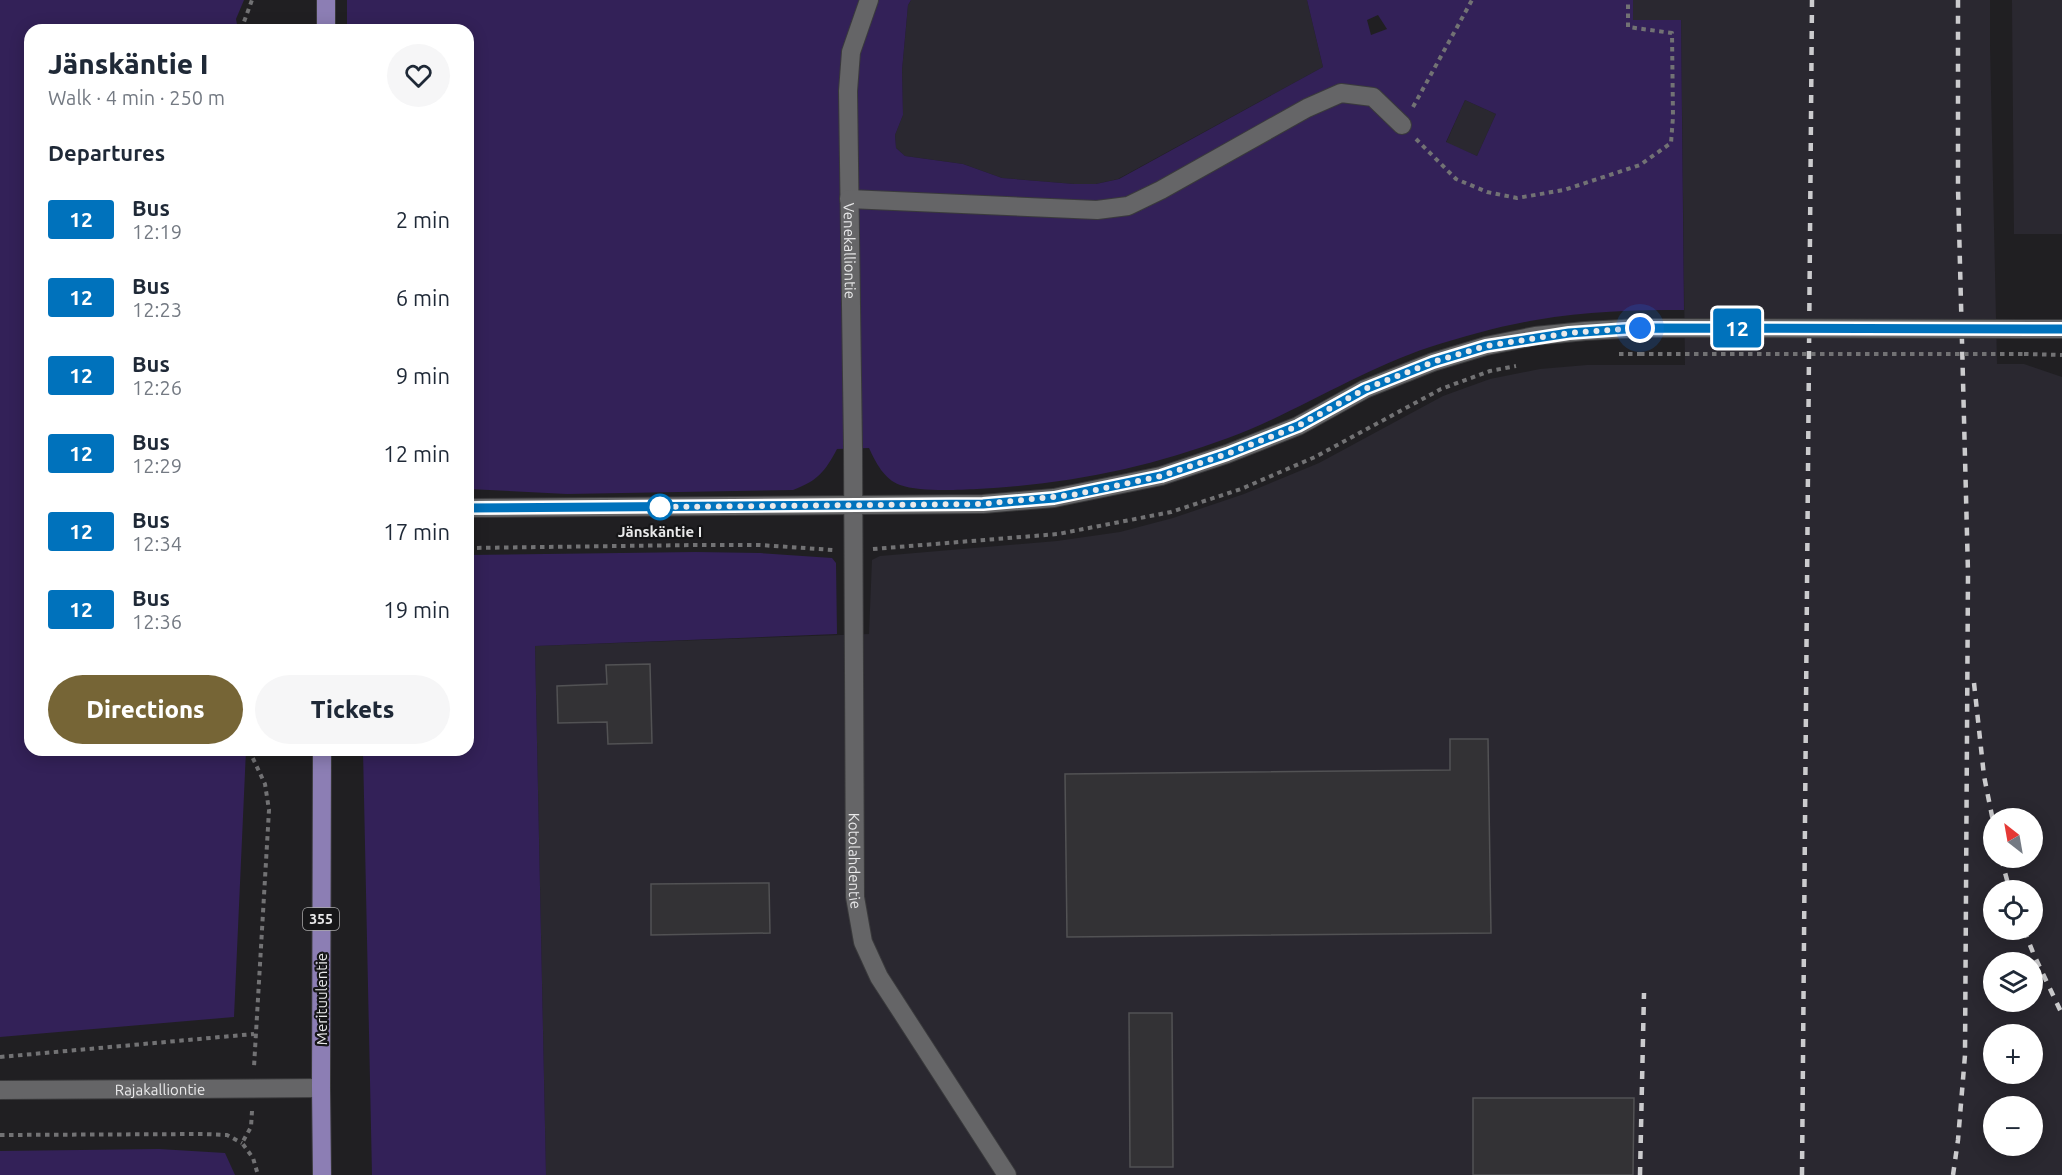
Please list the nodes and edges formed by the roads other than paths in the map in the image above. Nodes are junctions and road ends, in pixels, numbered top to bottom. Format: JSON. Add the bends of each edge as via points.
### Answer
{"nodes":[{"id":1,"x":326,"y":0,"type":"edge"},
{"id":2,"x":869,"y":0,"type":"edge"},
{"id":3,"x":326,"y":24,"type":"edge"},
{"id":4,"x":1402,"y":125,"type":"road end"},
{"id":5,"x":849,"y":199,"type":"junction"},
{"id":6,"x":2062,"y":329,"type":"edge"},
{"id":7,"x":853,"y":505,"type":"junction"},
{"id":8,"x":474,"y":508,"type":"edge"},
{"id":9,"x":322,"y":756,"type":"edge"},
{"id":10,"x":321,"y":1088,"type":"junction"},
{"id":11,"x":0,"y":1090,"type":"edge"},
{"id":12,"x":322,"y":1175,"type":"edge"},
{"id":13,"x":1007,"y":1175,"type":"edge"}],
"edges":[{"from":1,"to":3,"type":"main road"},
{"from":2,"to":5,"type":"street","name":"Venekalliontie","via":[[851,52]]},
{"from":4,"to":5,"type":"street","via":[[1373,98],[1341,93],[1306,108],[1128,206],[1097,210]]},
{"from":5,"to":7,"type":"street","name":"Venekalliontie"},
{"from":6,"to":7,"type":"street","bridge":true,"via":[[1640,328],[1535,336],[1433,362],[1365,389],[1298,426],[1161,476],[1054,498],[983,504]]},
{"from":7,"to":8,"type":"street"},
{"from":7,"to":13,"type":"street","name":"Kotolahdentie","via":[[855,897],[863,942],[879,977]]},
{"from":9,"to":10,"type":"main road","name":"Merituulentie","number":"355"},
{"from":10,"to":11,"type":"street","name":"Rajakalliontie"},
{"from":10,"to":12,"type":"main road","name":"Merituulentie","number":"355"}]}
